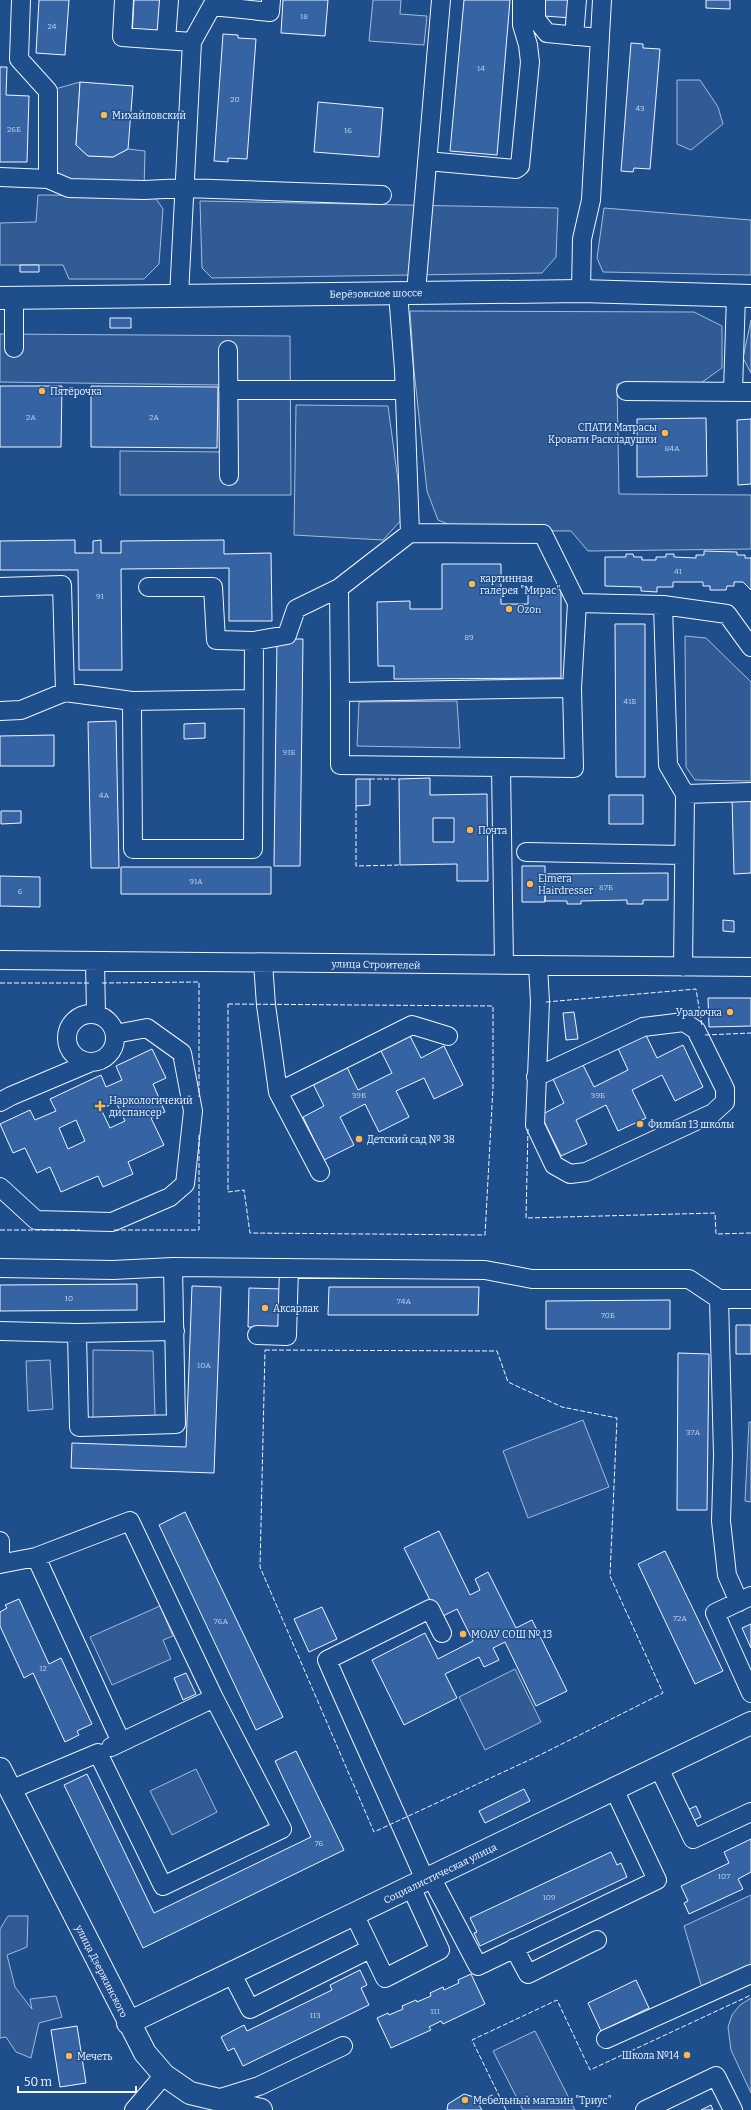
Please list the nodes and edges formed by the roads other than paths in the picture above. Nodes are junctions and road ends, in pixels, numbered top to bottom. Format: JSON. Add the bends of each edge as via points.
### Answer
{"nodes":[{"id":1,"x":20,"y":0,"type":"edge"},
{"id":2,"x":124,"y":0,"type":"edge"},
{"id":3,"x":169,"y":0,"type":"edge"},
{"id":4,"x":271,"y":0,"type":"edge"},
{"id":5,"x":441,"y":0,"type":"edge"},
{"id":6,"x":522,"y":0,"type":"edge"},
{"id":7,"x":536,"y":0,"type":"edge"},
{"id":8,"x":577,"y":0,"type":"edge"},
{"id":9,"x":602,"y":0,"type":"edge"},
{"id":10,"x":212,"y":3,"type":"edge"},
{"id":11,"x":574,"y":36,"type":"junction"},
{"id":12,"x":599,"y":38,"type":"junction"},
{"id":13,"x":166,"y":40,"type":"junction"},
{"id":14,"x":192,"y":42,"type":"junction"},
{"id":15,"x":427,"y":161,"type":"junction"},
{"id":16,"x":0,"y":177,"type":"edge"},
{"id":17,"x":48,"y":179,"type":"junction"},
{"id":18,"x":185,"y":188,"type":"junction"},
{"id":19,"x":382,"y":195,"type":"dead end"},
{"id":20,"x":580,"y":291,"type":"junction"},
{"id":21,"x":407,"y":293,"type":"junction"},
{"id":22,"x":744,"y":295,"type":"edge"},
{"id":23,"x":179,"y":296,"type":"junction"},
{"id":24,"x":7,"y":298,"type":"edge"},
{"id":25,"x":14,"y":348,"type":"dead end"},
{"id":26,"x":228,"y":350,"type":"dead end"},
{"id":27,"x":228,"y":390,"type":"junction"},
{"id":28,"x":404,"y":390,"type":"junction"},
{"id":29,"x":626,"y":391,"type":"dead end"},
{"id":30,"x":733,"y":392,"type":"junction"},
{"id":31,"x":751,"y":392,"type":"edge"},
{"id":32,"x":229,"y":476,"type":"dead end"},
{"id":33,"x":410,"y":534,"type":"junction"},
{"id":34,"x":0,"y":587,"type":"edge"},
{"id":35,"x":148,"y":587,"type":"dead end"},
{"id":36,"x":339,"y":588,"type":"junction"},
{"id":37,"x":576,"y":603,"type":"junction"},
{"id":38,"x":663,"y":605,"type":"junction"},
{"id":39,"x":254,"y":641,"type":"junction"},
{"id":40,"x":751,"y":647,"type":"edge"},
{"id":41,"x":572,"y":688,"type":"junction"},
{"id":42,"x":65,"y":692,"type":"junction"},
{"id":43,"x":340,"y":692,"type":"junction"},
{"id":44,"x":254,"y":699,"type":"junction"},
{"id":45,"x":132,"y":701,"type":"junction"},
{"id":46,"x":0,"y":711,"type":"edge"},
{"id":47,"x":501,"y":767,"type":"junction"},
{"id":48,"x":751,"y":792,"type":"edge"},
{"id":49,"x":685,"y":794,"type":"junction"},
{"id":50,"x":526,"y":852,"type":"dead end"},
{"id":51,"x":684,"y":854,"type":"junction"},
{"id":52,"x":0,"y":960,"type":"edge"},
{"id":53,"x":95,"y":961,"type":"junction"},
{"id":54,"x":263,"y":963,"type":"junction"},
{"id":55,"x":504,"y":965,"type":"junction"},
{"id":56,"x":538,"y":965,"type":"junction"},
{"id":57,"x":683,"y":967,"type":"junction"},
{"id":58,"x":751,"y":967,"type":"edge"},
{"id":59,"x":96,"y":1014,"type":"junction"},
{"id":60,"x":115,"y":1034,"type":"junction"},
{"id":61,"x":448,"y":1036,"type":"dead end"},
{"id":62,"x":89,"y":1063,"type":"junction"},
{"id":63,"x":536,"y":1077,"type":"junction"},
{"id":64,"x":278,"y":1092,"type":"junction"},
{"id":65,"x":0,"y":1102,"type":"edge"},
{"id":66,"x":320,"y":1172,"type":"dead end"},
{"id":67,"x":0,"y":1187,"type":"edge"},
{"id":68,"x":173,"y":1267,"type":"junction"},
{"id":69,"x":0,"y":1268,"type":"edge"},
{"id":70,"x":290,"y":1268,"type":"junction"},
{"id":71,"x":719,"y":1299,"type":"junction"},
{"id":72,"x":751,"y":1299,"type":"edge"},
{"id":73,"x":0,"y":1331,"type":"edge"},
{"id":74,"x":174,"y":1331,"type":"junction"},
{"id":75,"x":77,"y":1333,"type":"junction"},
{"id":76,"x":257,"y":1336,"type":"dead end"},
{"id":77,"x":0,"y":1541,"type":"edge"},
{"id":78,"x":36,"y":1556,"type":"junction"},
{"id":79,"x":0,"y":1564,"type":"edge"},
{"id":80,"x":745,"y":1599,"type":"edge"},
{"id":81,"x":442,"y":1632,"type":"dead end"},
{"id":82,"x":751,"y":1693,"type":"edge"},
{"id":83,"x":214,"y":1698,"type":"junction"},
{"id":84,"x":751,"y":1723,"type":"edge"},
{"id":85,"x":121,"y":1742,"type":"junction"},
{"id":86,"x":98,"y":1753,"type":"junction"},
{"id":87,"x":659,"y":1768,"type":"junction"},
{"id":88,"x":0,"y":1769,"type":"edge"},
{"id":89,"x":614,"y":1789,"type":"junction"},
{"id":90,"x":10,"y":1790,"type":"junction"},
{"id":91,"x":751,"y":1812,"type":"edge"},
{"id":92,"x":422,"y":1882,"type":"junction"},
{"id":93,"x":354,"y":1914,"type":"junction"},
{"id":94,"x":597,"y":1940,"type":"dead end"},
{"id":95,"x":514,"y":1948,"type":"junction"},
{"id":96,"x":370,"y":1949,"type":"junction"},
{"id":97,"x":232,"y":1974,"type":"junction"},
{"id":98,"x":751,"y":1974,"type":"edge"},
{"id":99,"x":128,"y":2024,"type":"junction"},
{"id":100,"x":606,"y":2039,"type":"dead end"},
{"id":101,"x":343,"y":2046,"type":"dead end"},
{"id":102,"x":164,"y":2075,"type":"junction"},
{"id":103,"x":217,"y":2099,"type":"junction"},
{"id":104,"x":134,"y":2110,"type":"edge"},
{"id":105,"x":261,"y":2110,"type":"edge"},
{"id":106,"x":645,"y":2110,"type":"edge"},
{"id":107,"x":733,"y":2110,"type":"edge"}],
"edges":[{"from":1,"to":17,"type":"street","via":[[19,59],[48,91]]},
{"from":2,"to":13,"type":"street","via":[[122,37]]},
{"from":3,"to":13,"type":"street"},
{"from":4,"to":10,"type":"street","via":[[270,12]]},
{"from":5,"to":15,"type":"street"},
{"from":6,"to":15,"type":"street","via":[[522,25],[530,62],[520,166],[516,169]]},
{"from":7,"to":11,"type":"street","via":[[536,19],[547,33]]},
{"from":8,"to":11,"type":"street"},
{"from":9,"to":12,"type":"street"},
{"from":10,"to":14,"type":"street"},
{"from":11,"to":12,"type":"street"},
{"from":12,"to":20,"type":"street","via":[[591,200],[582,239]]},
{"from":13,"to":14,"type":"street"},
{"from":14,"to":18,"type":"street"},
{"from":15,"to":21,"type":"street"},
{"from":16,"to":17,"type":"street"},
{"from":17,"to":18,"type":"street","via":[[69,188]]},
{"from":18,"to":19,"type":"street"},
{"from":18,"to":23,"type":"street"},
{"from":20,"to":21,"type":"main road","name":"Берёзовское шоссе"},
{"from":20,"to":22,"type":"main road","name":"Берёзовское шоссе"},
{"from":21,"to":23,"type":"main road","name":"Берёзовское шоссе"},
{"from":21,"to":28,"type":"street"},
{"from":22,"to":30,"type":"street"},
{"from":23,"to":24,"type":"main road","name":"Берёзовское шоссе"},
{"from":24,"to":25,"type":"street"},
{"from":26,"to":27,"type":"street"},
{"from":27,"to":28,"type":"street"},
{"from":27,"to":32,"type":"street"},
{"from":28,"to":33,"type":"street"},
{"from":29,"to":30,"type":"street"},
{"from":30,"to":31,"type":"street"},
{"from":33,"to":36,"type":"street"},
{"from":33,"to":37,"type":"street","via":[[543,534]]},
{"from":34,"to":42,"type":"street","via":[[62,585]]},
{"from":35,"to":39,"type":"street","via":[[213,587],[216,640]]},
{"from":36,"to":39,"type":"street","via":[[296,609],[286,635]]},
{"from":36,"to":43,"type":"street"},
{"from":37,"to":38,"type":"street"},
{"from":37,"to":41,"type":"street"},
{"from":38,"to":40,"type":"street","via":[[727,614]]},
{"from":38,"to":49,"type":"street","via":[[668,765]]},
{"from":39,"to":44,"type":"street"},
{"from":41,"to":43,"type":"street"},
{"from":41,"to":47,"type":"street","via":[[574,768]]},
{"from":42,"to":45,"type":"street"},
{"from":42,"to":46,"type":"street","via":[[21,710]]},
{"from":43,"to":47,"type":"street","via":[[340,765]]},
{"from":44,"to":45,"type":"street"},
{"from":44,"to":45,"type":"street","via":[[254,850],[133,849]]},
{"from":47,"to":55,"type":"street"},
{"from":48,"to":49,"type":"street"},
{"from":49,"to":51,"type":"street"},
{"from":50,"to":51,"type":"street"},
{"from":51,"to":57,"type":"street"},
{"from":52,"to":53,"type":"street","name":"улица Строителей"},
{"from":53,"to":54,"type":"street","name":"улица Строителей"},
{"from":53,"to":59,"type":"street"},
{"from":54,"to":55,"type":"street","name":"улица Строителей"},
{"from":54,"to":64,"type":"street"},
{"from":55,"to":56,"type":"street","name":"улица Строителей"},
{"from":56,"to":57,"type":"street","name":"улица Строителей"},
{"from":56,"to":63,"type":"street","via":[[540,1002]]},
{"from":57,"to":58,"type":"street","name":"улица Строителей"},
{"from":59,"to":60,"type":"street","via":[[109,1021]]},
{"from":59,"to":62,"type":"street","via":[[80,1015],[69,1026],[66,1042],[74,1056]]},
{"from":60,"to":62,"type":"street","via":[[113,1049],[103,1060]]},
{"from":60,"to":67,"type":"street","via":[[147,1028],[182,1053],[193,1111],[185,1184],[170,1196],[112,1222],[36,1220]]},
{"from":61,"to":64,"type":"street","via":[[412,1025]]},
{"from":62,"to":65,"type":"street"},
{"from":63,"to":63,"type":"street","via":[[643,1027],[684,1022],[696,1030],[725,1089],[725,1102],[713,1113],[586,1172],[570,1174],[554,1165],[535,1125]]},
{"from":64,"to":66,"type":"street"},
{"from":68,"to":69,"type":"street","via":[[113,1270]]},
{"from":68,"to":70,"type":"street"},
{"from":68,"to":74,"type":"street"},
{"from":70,"to":71,"type":"street","via":[[485,1270],[532,1278],[689,1279]]},
{"from":70,"to":76,"type":"street","via":[[287,1336]]},
{"from":71,"to":72,"type":"street"},
{"from":71,"to":80,"type":"street","via":[[722,1521],[727,1575]]},
{"from":73,"to":75,"type":"street"},
{"from":74,"to":75,"type":"street"},
{"from":74,"to":75,"type":"street","via":[[176,1424],[79,1427]]},
{"from":77,"to":79,"type":"street"},
{"from":78,"to":79,"type":"street"},
{"from":78,"to":83,"type":"street","via":[[130,1521]]},
{"from":78,"to":85,"type":"street"},
{"from":80,"to":82,"type":"street","via":[[715,1613]]},
{"from":81,"to":92,"type":"street","via":[[430,1609],[326,1660],[400,1820]]},
{"from":83,"to":85,"type":"street"},
{"from":83,"to":86,"type":"street","via":[[282,1829],[163,1886]]},
{"from":84,"to":87,"type":"main road","name":"Социалистическая улица"},
{"from":85,"to":86,"type":"street"},
{"from":86,"to":90,"type":"street"},
{"from":87,"to":89,"type":"main road","name":"Социалистическая улица"},
{"from":87,"to":91,"type":"street","via":[[693,1839]]},
{"from":88,"to":90,"type":"main road","name":"улица Дзержинского"},
{"from":89,"to":92,"type":"main road","name":"Социалистическая улица"},
{"from":89,"to":95,"type":"street","via":[[657,1880]]},
{"from":90,"to":99,"type":"main road","name":"улица Дзержинского"},
{"from":92,"to":93,"type":"main road","name":"Социалистическая улица"},
{"from":92,"to":95,"type":"street","via":[[478,1966]]},
{"from":92,"to":96,"type":"street","via":[[440,1950],[385,1978]]},
{"from":93,"to":96,"type":"street"},
{"from":93,"to":97,"type":"main road","name":"Социалистическая улица"},
{"from":94,"to":95,"type":"street","via":[[528,1974]]},
{"from":96,"to":97,"type":"street","via":[[250,2009]]},
{"from":97,"to":99,"type":"main road","name":"Социалистическая улица"},
{"from":98,"to":100,"type":"street"},
{"from":99,"to":102,"type":"main road","name":"улица Дзержинского","via":[[145,2053]]},
{"from":101,"to":103,"type":"street","via":[[259,2086]]},
{"from":102,"to":103,"type":"main road","name":"улица Дзержинского","via":[[190,2093]]},
{"from":102,"to":104,"type":"street"},
{"from":103,"to":105,"type":"main road","name":"улица Дзержинского"},
{"from":106,"to":107,"type":"street","via":[[716,2076]]}]}
